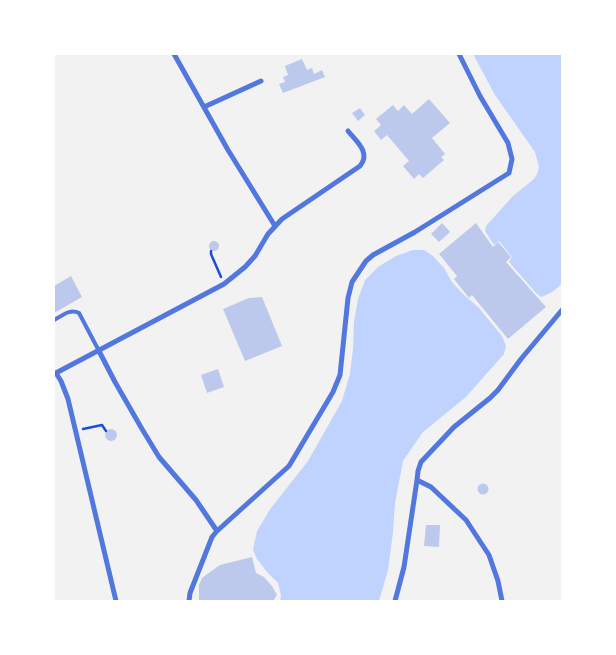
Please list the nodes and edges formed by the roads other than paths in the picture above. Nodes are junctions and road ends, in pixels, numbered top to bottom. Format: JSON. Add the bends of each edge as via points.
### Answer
{"nodes":[{"id":1,"x":174,"y":54,"type":"edge"},
{"id":2,"x":459,"y":54,"type":"edge"},
{"id":3,"x":261,"y":81,"type":"dead end"},
{"id":4,"x":204,"y":107,"type":"junction"},
{"id":5,"x":348,"y":131,"type":"dead end"},
{"id":6,"x":275,"y":226,"type":"junction"},
{"id":7,"x":562,"y":310,"type":"edge"},
{"id":8,"x":54,"y":320,"type":"edge"},
{"id":9,"x":100,"y":350,"type":"junction"},
{"id":10,"x":55,"y":372,"type":"edge"},
{"id":11,"x":417,"y":480,"type":"junction"},
{"id":12,"x":217,"y":531,"type":"junction"},
{"id":13,"x":116,"y":601,"type":"edge"},
{"id":14,"x":189,"y":601,"type":"edge"},
{"id":15,"x":395,"y":601,"type":"edge"},
{"id":16,"x":502,"y":601,"type":"edge"}],
"edges":[{"from":1,"to":4,"type":"street"},
{"from":2,"to":12,"type":"street","via":[[508,143],[512,159],[509,173],[366,262],[352,282],[340,375],[333,392],[289,466]]},
{"from":3,"to":4,"type":"street"},
{"from":4,"to":6,"type":"street"},
{"from":5,"to":6,"type":"street","via":[[363,150],[360,166]]},
{"from":6,"to":9,"type":"street","via":[[246,267],[224,284]]},
{"from":7,"to":11,"type":"street","via":[[498,390],[454,427],[421,462]]},
{"from":8,"to":9,"type":"lane","via":[[75,310]]},
{"from":9,"to":10,"type":"street"},
{"from":9,"to":12,"type":"street","via":[[159,457],[196,500]]},
{"from":10,"to":13,"type":"street","via":[[68,399]]},
{"from":11,"to":15,"type":"street","via":[[404,567]]},
{"from":11,"to":16,"type":"street","via":[[431,487],[466,520],[488,555]]},
{"from":12,"to":14,"type":"street","via":[[209,543]]}]}
